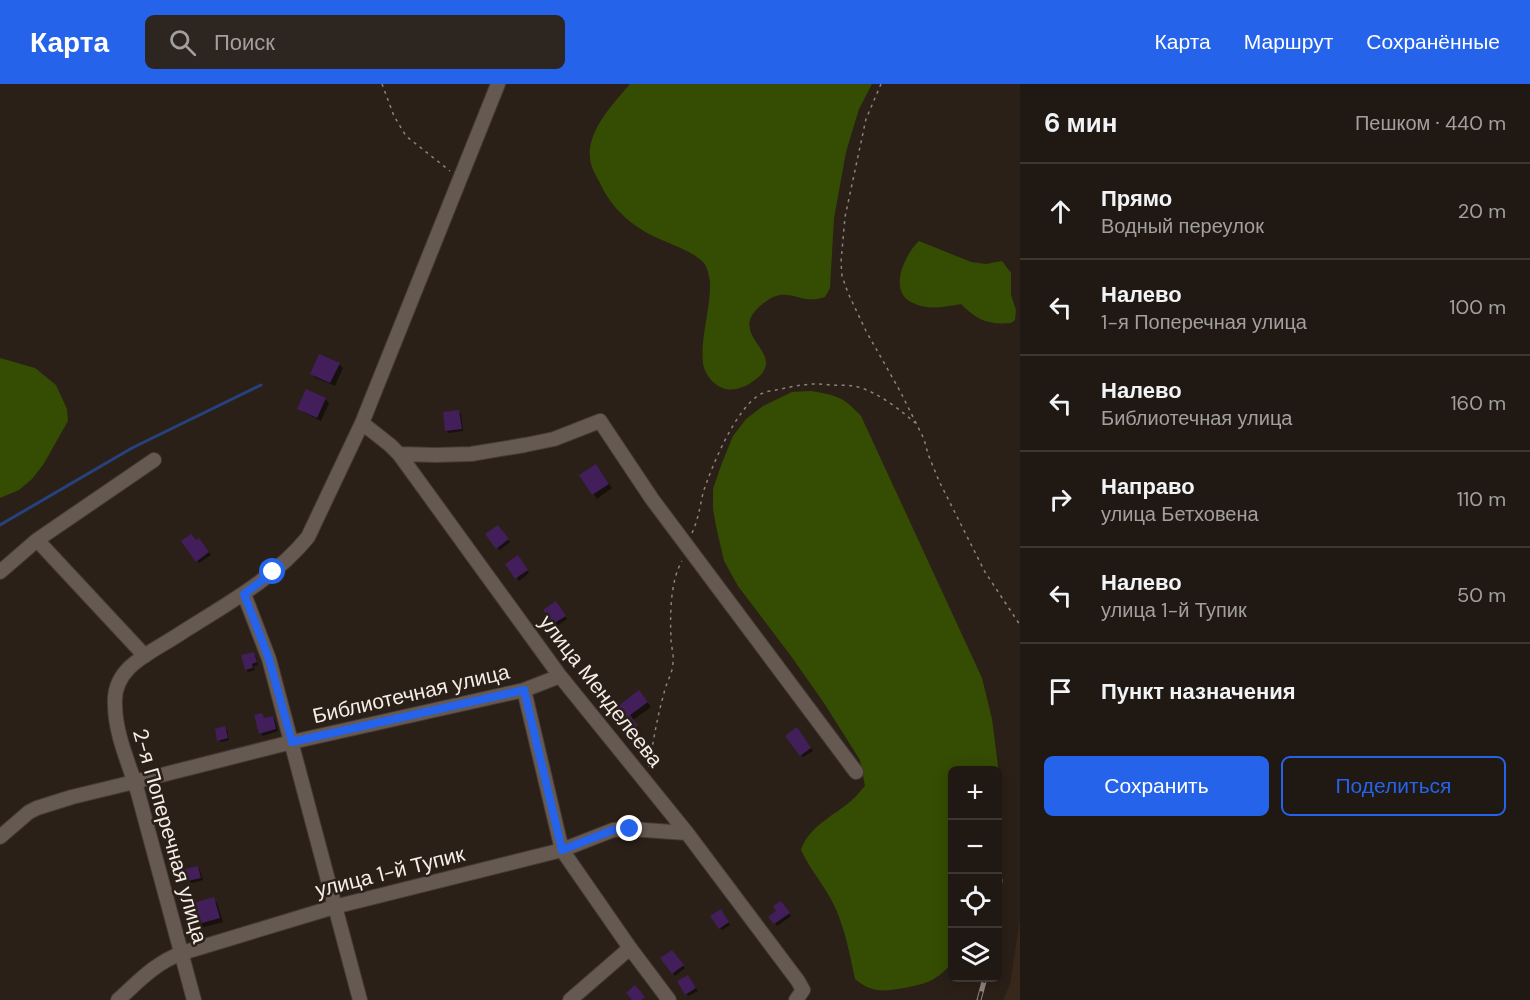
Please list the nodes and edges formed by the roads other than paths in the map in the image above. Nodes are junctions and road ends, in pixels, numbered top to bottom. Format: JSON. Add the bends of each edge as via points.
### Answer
{"nodes":[{"id":1,"x":498,"y":84,"type":"edge"},
{"id":2,"x":362,"y":423,"type":"junction"},
{"id":3,"x":399,"y":454,"type":"junction"},
{"id":4,"x":154,"y":460,"type":"dead end"},
{"id":5,"x":37,"y":540,"type":"junction"},
{"id":6,"x":0,"y":572,"type":"edge"},
{"id":7,"x":244,"y":594,"type":"junction"},
{"id":8,"x":145,"y":656,"type":"junction"},
{"id":9,"x":560,"y":676,"type":"junction"},
{"id":10,"x":524,"y":690,"type":"junction"},
{"id":11,"x":292,"y":742,"type":"junction"},
{"id":12,"x":856,"y":772,"type":"dead end"},
{"id":13,"x":134,"y":782,"type":"junction"},
{"id":14,"x":687,"y":833,"type":"junction"},
{"id":15,"x":0,"y":837,"type":"edge"},
{"id":16,"x":562,"y":850,"type":"junction"},
{"id":17,"x":334,"y":907,"type":"junction"},
{"id":18,"x":630,"y":948,"type":"junction"},
{"id":19,"x":182,"y":953,"type":"junction"},
{"id":20,"x":799,"y":995,"type":"edge"},
{"id":21,"x":118,"y":1000,"type":"edge"},
{"id":22,"x":194,"y":1000,"type":"edge"},
{"id":23,"x":360,"y":1000,"type":"edge"},
{"id":24,"x":570,"y":1000,"type":"edge"},
{"id":25,"x":669,"y":1000,"type":"edge"}],
"edges":[{"from":1,"to":2,"type":"street"},
{"from":2,"to":3,"type":"street","name":"улица Менделеева"},
{"from":2,"to":7,"type":"street","via":[[308,537]]},
{"from":3,"to":9,"type":"street","name":"улица Менделеева"},
{"from":3,"to":12,"type":"street","via":[[471,453],[504,448],[554,439],[600,421],[652,499]]},
{"from":4,"to":5,"type":"street"},
{"from":5,"to":6,"type":"street"},
{"from":5,"to":8,"type":"street"},
{"from":7,"to":8,"type":"street"},
{"from":7,"to":11,"type":"street","via":[[269,659]]},
{"from":8,"to":13,"type":"street","name":"2-я Поперечная улица","via":[[129,668],[115,693],[118,727]]},
{"from":9,"to":10,"type":"street","name":"Библиотечная улица"},
{"from":9,"to":14,"type":"street","name":"улица Менделеева"},
{"from":10,"to":11,"type":"street","name":"Библиотечная улица"},
{"from":10,"to":16,"type":"street"},
{"from":11,"to":13,"type":"street","name":"Библиотечная улица"},
{"from":11,"to":17,"type":"street"},
{"from":13,"to":15,"type":"street","name":"Библиотечная улица","via":[[37,808]]},
{"from":13,"to":19,"type":"street","name":"2-я Поперечная улица"},
{"from":14,"to":16,"type":"street","name":"улица 1-й Тупик","via":[[613,830]]},
{"from":14,"to":20,"type":"street","name":"улица Менделеева","via":[[798,981]]},
{"from":16,"to":17,"type":"street","name":"улица 1-й Тупик"},
{"from":16,"to":18,"type":"street"},
{"from":17,"to":19,"type":"street","name":"улица 1-й Тупик"},
{"from":17,"to":23,"type":"street"},
{"from":18,"to":24,"type":"street"},
{"from":18,"to":25,"type":"street"},
{"from":19,"to":21,"type":"street","name":"улица 1-й Тупик","via":[[166,959]]},
{"from":19,"to":22,"type":"street","name":"2-я Поперечная улица"}]}
